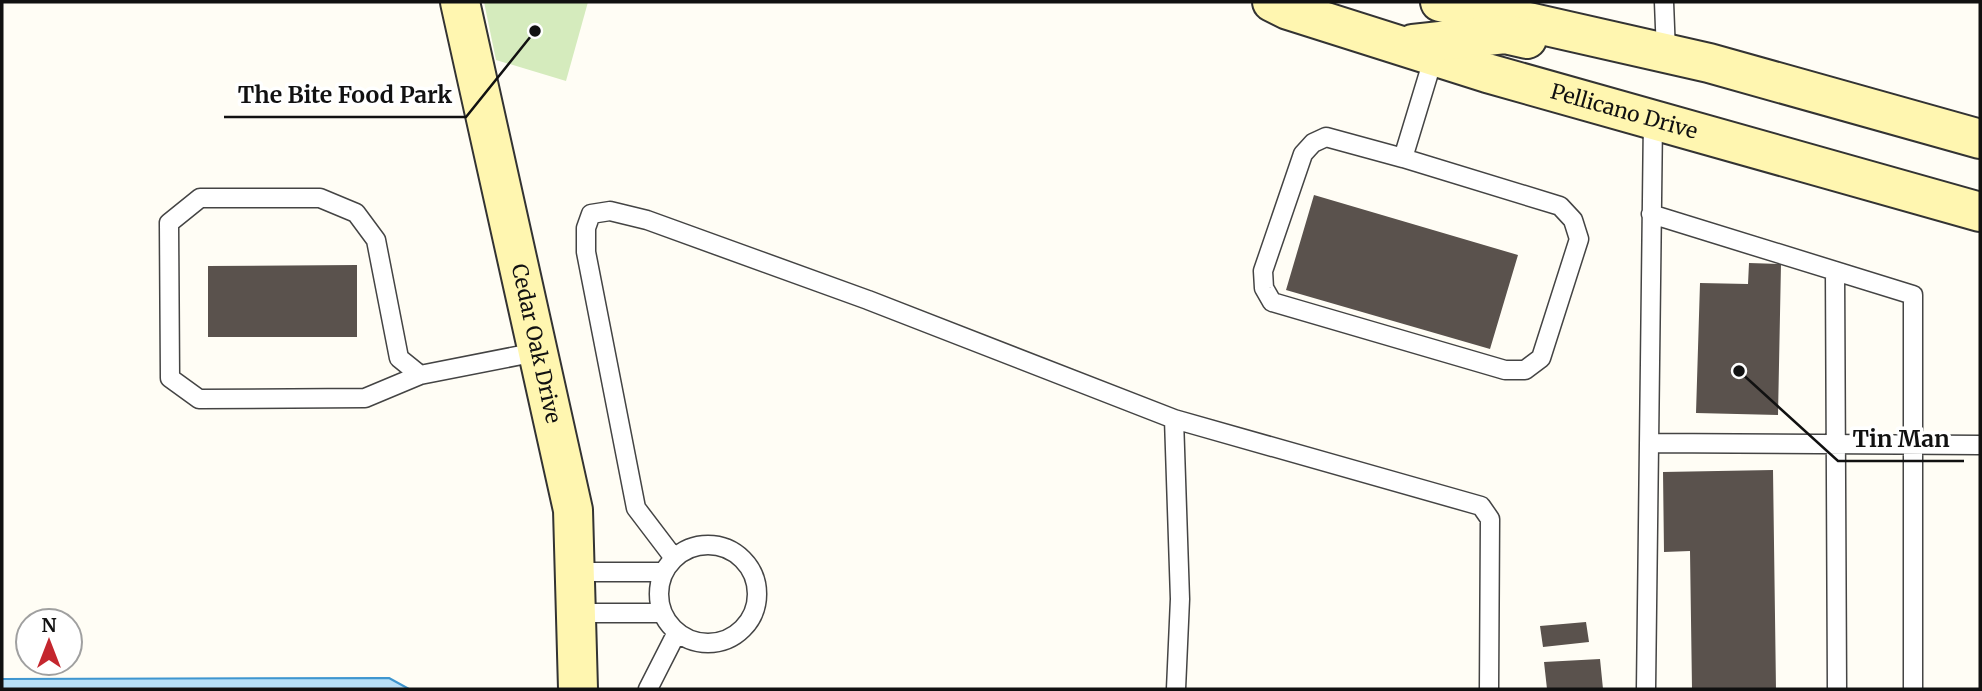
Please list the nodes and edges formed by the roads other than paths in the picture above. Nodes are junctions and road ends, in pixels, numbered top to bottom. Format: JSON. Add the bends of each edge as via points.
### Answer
{"nodes":[{"id":1,"x":460,"y":2,"type":"edge"},
{"id":2,"x":1440,"y":2,"type":"edge"},
{"id":3,"x":1664,"y":2,"type":"edge"},
{"id":4,"x":1284,"y":5,"type":"edge"},
{"id":5,"x":1417,"y":51,"type":"junction"},
{"id":6,"x":1666,"y":53,"type":"junction"},
{"id":7,"x":1653,"y":120,"type":"junction"},
{"id":8,"x":1980,"y":139,"type":"edge"},
{"id":9,"x":1403,"y":158,"type":"junction"},
{"id":10,"x":1980,"y":212,"type":"edge"},
{"id":11,"x":1651,"y":215,"type":"junction"},
{"id":12,"x":1835,"y":271,"type":"junction"},
{"id":13,"x":537,"y":352,"type":"junction"},
{"id":14,"x":420,"y":374,"type":"junction"},
{"id":15,"x":1174,"y":419,"type":"junction"},
{"id":16,"x":1648,"y":443,"type":"junction"},
{"id":17,"x":1837,"y":444,"type":"junction"},
{"id":18,"x":1912,"y":444,"type":"junction"},
{"id":19,"x":1980,"y":445,"type":"edge"},
{"id":20,"x":668,"y":565,"type":"junction"},
{"id":21,"x":575,"y":572,"type":"junction"},
{"id":22,"x":662,"y":612,"type":"junction"},
{"id":23,"x":576,"y":613,"type":"junction"},
{"id":24,"x":677,"y":632,"type":"junction"},
{"id":25,"x":578,"y":689,"type":"edge"},
{"id":26,"x":649,"y":689,"type":"edge"},
{"id":27,"x":1176,"y":689,"type":"edge"},
{"id":28,"x":1489,"y":689,"type":"edge"},
{"id":29,"x":1646,"y":689,"type":"edge"},
{"id":30,"x":1837,"y":689,"type":"edge"},
{"id":31,"x":1913,"y":689,"type":"edge"}],
"edges":[{"from":1,"to":13,"type":"main road","name":"Cedar Oak Drive"},
{"from":2,"to":6,"type":"main road"},
{"from":3,"to":6,"type":"lane"},
{"from":4,"to":5,"type":"main road","name":"Pellicano Drive"},
{"from":5,"to":6,"type":"main road","via":[[1505,33],[1642,69],[1656,66]]},
{"from":5,"to":7,"type":"main road","name":"Pellicano Drive"},
{"from":5,"to":9,"type":"lane"},
{"from":6,"to":8,"type":"main road"},
{"from":7,"to":10,"type":"main road","name":"Pellicano Drive"},
{"from":7,"to":11,"type":"lane"},
{"from":9,"to":9,"type":"lane","via":[[1326,137],[1313,143],[1303,154],[1263,271],[1264,288],[1272,302],[1505,370],[1525,370],[1541,358],[1579,239],[1573,220],[1560,206]]},
{"from":11,"to":12,"type":"lane"},
{"from":11,"to":16,"type":"lane"},
{"from":12,"to":17,"type":"lane"},
{"from":12,"to":18,"type":"lane","via":[[1913,295]]},
{"from":13,"to":14,"type":"lane"},
{"from":13,"to":21,"type":"main road","name":"Cedar Oak Drive","via":[[572,510]]},
{"from":14,"to":14,"type":"lane","via":[[399,358],[376,240],[356,213],[320,198],[200,198],[169,223],[170,378],[200,399],[366,398]]},
{"from":15,"to":20,"type":"lane","via":[[647,220],[610,211],[591,214],[586,253],[636,509]]},
{"from":15,"to":27,"type":"lane","via":[[1180,599]]},
{"from":15,"to":28,"type":"lane","via":[[1481,506],[1490,519]]},
{"from":16,"to":17,"type":"lane"},
{"from":16,"to":29,"type":"lane"},
{"from":17,"to":18,"type":"lane"},
{"from":17,"to":30,"type":"lane"},
{"from":18,"to":19,"type":"lane"},
{"from":18,"to":31,"type":"lane"},
{"from":20,"to":21,"type":"lane"},
{"from":20,"to":22,"type":"lane","via":[[659,585]]},
{"from":20,"to":24,"type":"lane","via":[[687,549],[718,545],[746,561],[758,591],[749,622],[738,633],[699,642]]},
{"from":21,"to":23,"type":"main road","name":"Cedar Oak Drive"},
{"from":22,"to":23,"type":"lane"},
{"from":22,"to":24,"type":"lane"},
{"from":23,"to":25,"type":"main road","name":"Cedar Oak Drive"},
{"from":24,"to":26,"type":"lane"}]}
